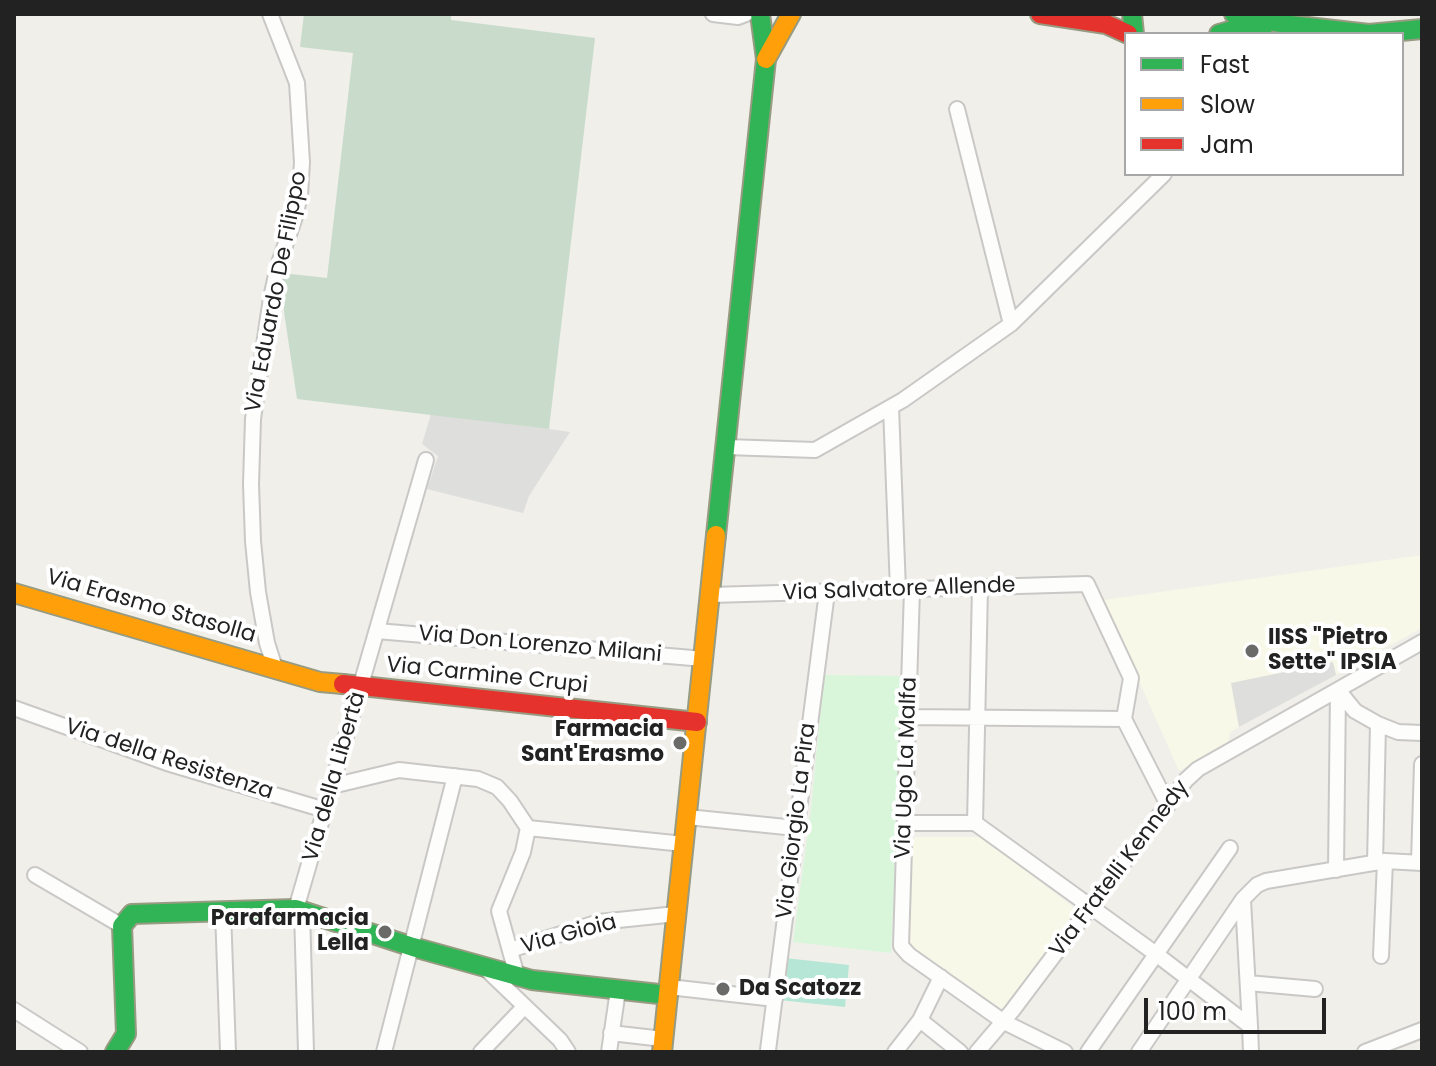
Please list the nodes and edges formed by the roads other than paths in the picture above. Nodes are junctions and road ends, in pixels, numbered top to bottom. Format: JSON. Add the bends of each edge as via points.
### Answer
{"nodes":[{"id":1,"x":270,"y":14,"type":"edge"},
{"id":2,"x":760,"y":14,"type":"edge"},
{"id":3,"x":774,"y":14,"type":"edge"},
{"id":4,"x":781,"y":14,"type":"edge"},
{"id":5,"x":791,"y":14,"type":"edge"},
{"id":6,"x":1040,"y":14,"type":"edge"},
{"id":7,"x":1234,"y":14,"type":"edge"},
{"id":8,"x":1413,"y":14,"type":"edge"},
{"id":9,"x":730,"y":15,"type":"edge"},
{"id":10,"x":1290,"y":25,"type":"junction"},
{"id":11,"x":1422,"y":29,"type":"edge"},
{"id":12,"x":1126,"y":32,"type":"edge"},
{"id":13,"x":1226,"y":32,"type":"edge"},
{"id":14,"x":1337,"y":32,"type":"edge"},
{"id":15,"x":1400,"y":32,"type":"edge"},
{"id":16,"x":763,"y":33,"type":"junction"},
{"id":17,"x":766,"y":59,"type":"junction"},
{"id":18,"x":957,"y":109,"type":"dead end"},
{"id":19,"x":1162,"y":176,"type":"edge"},
{"id":20,"x":1011,"y":324,"type":"junction"},
{"id":21,"x":891,"y":407,"type":"junction"},
{"id":22,"x":726,"y":447,"type":"junction"},
{"id":23,"x":426,"y":460,"type":"dead end"},
{"id":24,"x":980,"y":587,"type":"junction"},
{"id":25,"x":905,"y":590,"type":"junction"},
{"id":26,"x":827,"y":592,"type":"junction"},
{"id":27,"x":14,"y":593,"type":"edge"},
{"id":28,"x":711,"y":595,"type":"junction"},
{"id":29,"x":377,"y":631,"type":"junction"},
{"id":30,"x":1422,"y":642,"type":"edge"},
{"id":31,"x":1415,"y":650,"type":"edge"},
{"id":32,"x":704,"y":659,"type":"junction"},
{"id":33,"x":275,"y":668,"type":"junction"},
{"id":34,"x":360,"y":687,"type":"junction"},
{"id":35,"x":1338,"y":690,"type":"junction"},
{"id":36,"x":14,"y":708,"type":"edge"},
{"id":37,"x":909,"y":717,"type":"junction"},
{"id":38,"x":978,"y":718,"type":"junction"},
{"id":39,"x":1124,"y":719,"type":"junction"},
{"id":40,"x":697,"y":722,"type":"junction"},
{"id":41,"x":1378,"y":724,"type":"junction"},
{"id":42,"x":1422,"y":733,"type":"edge"},
{"id":43,"x":1422,"y":764,"type":"edge"},
{"id":44,"x":455,"y":776,"type":"junction"},
{"id":45,"x":332,"y":786,"type":"junction"},
{"id":46,"x":1168,"y":805,"type":"junction"},
{"id":47,"x":325,"y":810,"type":"junction"},
{"id":48,"x":687,"y":817,"type":"junction"},
{"id":49,"x":906,"y":823,"type":"junction"},
{"id":50,"x":975,"y":823,"type":"junction"},
{"id":51,"x":528,"y":828,"type":"junction"},
{"id":52,"x":796,"y":828,"type":"junction"},
{"id":53,"x":684,"y":844,"type":"junction"},
{"id":54,"x":1230,"y":848,"type":"dead end"},
{"id":55,"x":1380,"y":862,"type":"junction"},
{"id":56,"x":1421,"y":862,"type":"edge"},
{"id":57,"x":1336,"y":870,"type":"junction"},
{"id":58,"x":35,"y":875,"type":"dead end"},
{"id":59,"x":1243,"y":899,"type":"junction"},
{"id":60,"x":1091,"y":907,"type":"junction"},
{"id":61,"x":299,"y":910,"type":"junction"},
{"id":62,"x":223,"y":911,"type":"junction"},
{"id":63,"x":676,"y":914,"type":"junction"},
{"id":64,"x":127,"y":920,"type":"junction"},
{"id":65,"x":413,"y":947,"type":"junction"},
{"id":66,"x":510,"y":950,"type":"junction"},
{"id":67,"x":1156,"y":954,"type":"junction"},
{"id":68,"x":1381,"y":956,"type":"dead end"},
{"id":69,"x":486,"y":968,"type":"junction"},
{"id":70,"x":517,"y":976,"type":"junction"},
{"id":71,"x":941,"y":977,"type":"junction"},
{"id":72,"x":1188,"y":979,"type":"junction"},
{"id":73,"x":1248,"y":983,"type":"junction"},
{"id":74,"x":1315,"y":989,"type":"dead end"},
{"id":75,"x":618,"y":990,"type":"junction"},
{"id":76,"x":669,"y":991,"type":"junction"},
{"id":77,"x":775,"y":999,"type":"junction"},
{"id":78,"x":524,"y":1007,"type":"junction"},
{"id":79,"x":14,"y":1010,"type":"edge"},
{"id":80,"x":920,"y":1020,"type":"junction"},
{"id":81,"x":1004,"y":1022,"type":"junction"},
{"id":82,"x":1250,"y":1026,"type":"junction"},
{"id":83,"x":1422,"y":1030,"type":"edge"},
{"id":84,"x":611,"y":1033,"type":"junction"},
{"id":85,"x":564,"y":1046,"type":"edge"},
{"id":86,"x":664,"y":1047,"type":"edge"},
{"id":87,"x":769,"y":1051,"type":"edge"},
{"id":88,"x":80,"y":1052,"type":"edge"},
{"id":89,"x":115,"y":1052,"type":"edge"},
{"id":90,"x":228,"y":1052,"type":"edge"},
{"id":91,"x":306,"y":1052,"type":"edge"},
{"id":92,"x":384,"y":1052,"type":"edge"},
{"id":93,"x":481,"y":1052,"type":"edge"},
{"id":94,"x":550,"y":1052,"type":"edge"},
{"id":95,"x":609,"y":1052,"type":"edge"},
{"id":96,"x":895,"y":1052,"type":"edge"},
{"id":97,"x":960,"y":1052,"type":"edge"},
{"id":98,"x":977,"y":1052,"type":"edge"},
{"id":99,"x":1065,"y":1052,"type":"edge"},
{"id":100,"x":1088,"y":1052,"type":"edge"},
{"id":101,"x":1139,"y":1052,"type":"edge"},
{"id":102,"x":1251,"y":1052,"type":"edge"},
{"id":103,"x":1365,"y":1052,"type":"edge"}],
"edges":[{"from":1,"to":33,"type":"street","name":"Via Eduardo De Filippo","via":[[297,83],[302,162],[295,217],[271,298],[253,419],[253,541]]},
{"from":2,"to":16,"type":"main road"},
{"from":3,"to":4,"type":"main road"},
{"from":5,"to":17,"type":"main road"},
{"from":6,"to":12,"type":"main road"},
{"from":7,"to":10,"type":"main road"},
{"from":8,"to":14,"type":"main road","via":[[1389,24]]},
{"from":9,"to":16,"type":"street"},
{"from":10,"to":13,"type":"main road"},
{"from":10,"to":14,"type":"main road"},
{"from":11,"to":15,"type":"main road"},
{"from":16,"to":17,"type":"main road"},
{"from":17,"to":22,"type":"main road"},
{"from":18,"to":20,"type":"street"},
{"from":19,"to":20,"type":"street"},
{"from":20,"to":21,"type":"street"},
{"from":21,"to":22,"type":"street","via":[[815,450]]},
{"from":21,"to":25,"type":"street","name":"Via Ugo La Malfa"},
{"from":22,"to":28,"type":"main road"},
{"from":23,"to":29,"type":"street","name":"Via della Libertà"},
{"from":24,"to":25,"type":"street","name":"Via Salvatore Allende"},
{"from":24,"to":38,"type":"street"},
{"from":24,"to":39,"type":"street","name":"Via Salvatore Allende","via":[[1087,584],[1131,678]]},
{"from":25,"to":26,"type":"street","name":"Via Salvatore Allende"},
{"from":25,"to":37,"type":"street","name":"Via Ugo La Malfa"},
{"from":26,"to":28,"type":"street","name":"Via Salvatore Allende"},
{"from":26,"to":52,"type":"street","name":"Via Giorgio La Pira"},
{"from":27,"to":33,"type":"main road","name":"Via Erasmo Stasolla"},
{"from":28,"to":32,"type":"main road"},
{"from":29,"to":32,"type":"street","name":"Via Don Lorenzo Milani"},
{"from":29,"to":34,"type":"street","name":"Via della Libertà"},
{"from":30,"to":31,"type":"street","name":"Via Fratelli Kennedy"},
{"from":31,"to":35,"type":"street","name":"Via Fratelli Kennedy"},
{"from":32,"to":40,"type":"main road"},
{"from":33,"to":34,"type":"main road","name":"Via Carmine Crupi"},
{"from":34,"to":40,"type":"main road","name":"Via Carmine Crupi"},
{"from":34,"to":45,"type":"street","name":"Via della Libertà"},
{"from":35,"to":41,"type":"street","via":[[1355,711]]},
{"from":35,"to":46,"type":"street","name":"Via Fratelli Kennedy","via":[[1198,769]]},
{"from":35,"to":57,"type":"street"},
{"from":36,"to":47,"type":"street","name":"Via della Resistenza","via":[[167,763]]},
{"from":37,"to":38,"type":"street"},
{"from":37,"to":49,"type":"street","name":"Via Ugo La Malfa"},
{"from":38,"to":39,"type":"street"},
{"from":38,"to":50,"type":"street"},
{"from":39,"to":46,"type":"street"},
{"from":40,"to":48,"type":"main road"},
{"from":41,"to":42,"type":"street"},
{"from":41,"to":55,"type":"street"},
{"from":43,"to":56,"type":"street"},
{"from":44,"to":45,"type":"street","via":[[399,770]]},
{"from":44,"to":51,"type":"street","via":[[497,787]]},
{"from":44,"to":65,"type":"street"},
{"from":45,"to":47,"type":"street","name":"Via della Libertà"},
{"from":46,"to":60,"type":"street","name":"Via Fratelli Kennedy"},
{"from":47,"to":61,"type":"street","name":"Via della Libertà"},
{"from":48,"to":52,"type":"street"},
{"from":48,"to":53,"type":"main road"},
{"from":49,"to":50,"type":"street"},
{"from":49,"to":71,"type":"street","name":"Via Ugo La Malfa","via":[[901,946]]},
{"from":50,"to":60,"type":"street"},
{"from":51,"to":53,"type":"street"},
{"from":51,"to":66,"type":"street","via":[[499,911]]},
{"from":52,"to":77,"type":"street","name":"Via Giorgio La Pira"},
{"from":53,"to":63,"type":"main road"},
{"from":54,"to":67,"type":"street"},
{"from":55,"to":56,"type":"street"},
{"from":55,"to":57,"type":"street"},
{"from":55,"to":68,"type":"street"},
{"from":57,"to":59,"type":"street","via":[[1266,881]]},
{"from":58,"to":64,"type":"street"},
{"from":59,"to":72,"type":"street"},
{"from":59,"to":73,"type":"street"},
{"from":60,"to":67,"type":"street"},
{"from":60,"to":81,"type":"street","name":"Via Fratelli Kennedy"},
{"from":61,"to":62,"type":"main road"},
{"from":61,"to":65,"type":"main road"},
{"from":61,"to":91,"type":"street","name":"Via della Libertà"},
{"from":62,"to":64,"type":"main road"},
{"from":62,"to":90,"type":"street"},
{"from":63,"to":66,"type":"street","name":"Via Gioia","via":[[599,922]]},
{"from":63,"to":76,"type":"main road"},
{"from":64,"to":89,"type":"main road","via":[[126,1034]]},
{"from":65,"to":69,"type":"main road"},
{"from":65,"to":92,"type":"street"},
{"from":66,"to":70,"type":"street"},
{"from":67,"to":72,"type":"street"},
{"from":67,"to":100,"type":"street"},
{"from":69,"to":70,"type":"main road"},
{"from":69,"to":78,"type":"street"},
{"from":70,"to":75,"type":"main road"},
{"from":71,"to":80,"type":"street"},
{"from":71,"to":81,"type":"street"},
{"from":72,"to":82,"type":"street"},
{"from":72,"to":101,"type":"street"},
{"from":73,"to":74,"type":"street"},
{"from":73,"to":82,"type":"street"},
{"from":75,"to":76,"type":"main road"},
{"from":75,"to":84,"type":"street"},
{"from":76,"to":77,"type":"street"},
{"from":76,"to":86,"type":"main road"},
{"from":77,"to":87,"type":"street","name":"Via Giorgio La Pira"},
{"from":78,"to":85,"type":"street"},
{"from":78,"to":93,"type":"street"},
{"from":79,"to":88,"type":"street"},
{"from":80,"to":96,"type":"street"},
{"from":80,"to":97,"type":"street"},
{"from":81,"to":98,"type":"street","name":"Via Fratelli Kennedy"},
{"from":81,"to":99,"type":"street"},
{"from":82,"to":102,"type":"street"},
{"from":83,"to":103,"type":"street"},
{"from":84,"to":86,"type":"street"},
{"from":84,"to":95,"type":"street"},
{"from":85,"to":94,"type":"street"}]}
